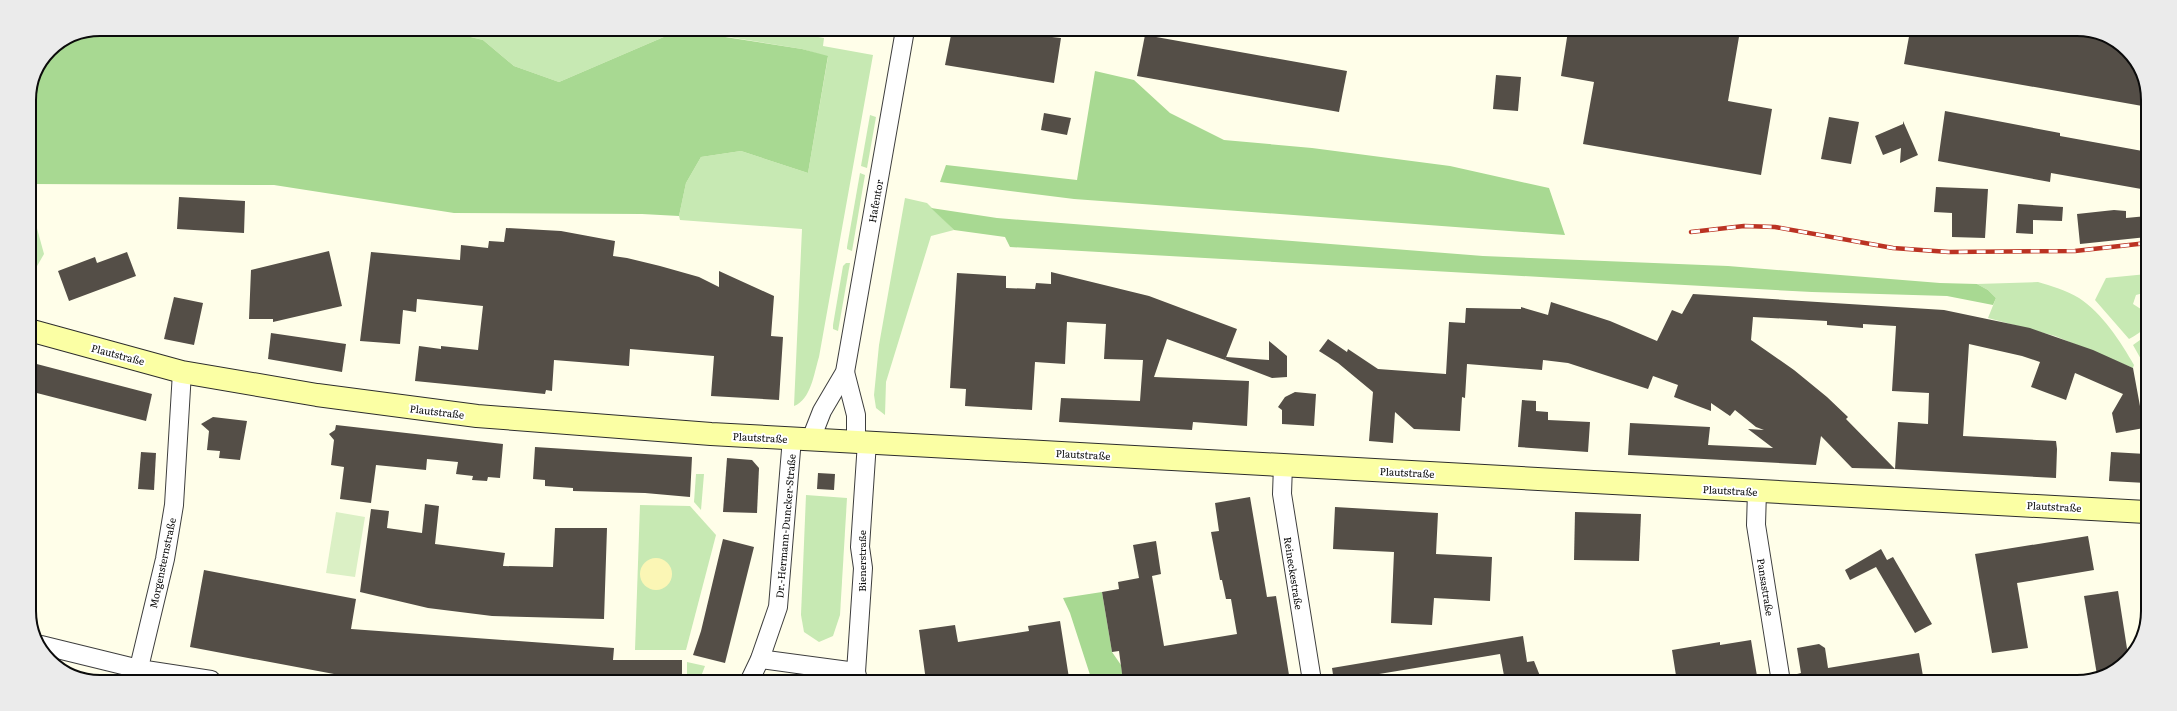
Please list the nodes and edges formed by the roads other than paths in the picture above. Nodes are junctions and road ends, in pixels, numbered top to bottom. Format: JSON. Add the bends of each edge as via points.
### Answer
{"nodes":[{"id":1,"x":904,"y":36,"type":"edge"},
{"id":2,"x":36,"y":332,"type":"edge"},
{"id":3,"x":182,"y":372,"type":"junction"},
{"id":4,"x":845,"y":372,"type":"junction"},
{"id":5,"x":802,"y":439,"type":"junction"},
{"id":6,"x":862,"y":442,"type":"junction"},
{"id":7,"x":1283,"y":465,"type":"junction"},
{"id":8,"x":1757,"y":491,"type":"junction"},
{"id":9,"x":2141,"y":512,"type":"edge"},
{"id":10,"x":48,"y":647,"type":"edge"},
{"id":11,"x":760,"y":659,"type":"junction"},
{"id":12,"x":137,"y":674,"type":"edge"},
{"id":13,"x":149,"y":675,"type":"edge"},
{"id":14,"x":752,"y":675,"type":"edge"},
{"id":15,"x":851,"y":675,"type":"edge"},
{"id":16,"x":857,"y":675,"type":"edge"},
{"id":17,"x":1311,"y":675,"type":"edge"},
{"id":18,"x":1780,"y":675,"type":"edge"}],
"edges":[{"from":1,"to":4,"type":"street","name":"Hafentor"},
{"from":2,"to":3,"type":"main road","name":"Plautstraße"},
{"from":3,"to":5,"type":"main road","name":"Plautstraße","via":[[317,395],[477,416],[646,430]]},
{"from":3,"to":12,"type":"street","name":"Morgensternstraße","via":[[174,505],[165,559]]},
{"from":4,"to":5,"type":"street","name":"Hafentor"},
{"from":4,"to":6,"type":"street","name":"Hafentor"},
{"from":5,"to":6,"type":"main road","name":"Plautstraße"},
{"from":5,"to":11,"type":"street","name":"Dr.-Hermann-Duncker-Straße","via":[[778,607]]},
{"from":6,"to":7,"type":"main road","name":"Plautstraße"},
{"from":6,"to":16,"type":"street","name":"Bienerstraße","via":[[860,547],[863,568]]},
{"from":7,"to":8,"type":"main road","name":"Plautstraße"},
{"from":7,"to":17,"type":"street","name":"Reineckestraße","via":[[1282,494]]},
{"from":8,"to":9,"type":"main road","name":"Plautstraße"},
{"from":8,"to":18,"type":"street","name":"Pansastraße","via":[[1756,525]]},
{"from":10,"to":12,"type":"street"},
{"from":11,"to":14,"type":"street","name":"Dr.-Hermann-Duncker-Straße"},
{"from":11,"to":15,"type":"street"},
{"from":12,"to":13,"type":"street"}]}
